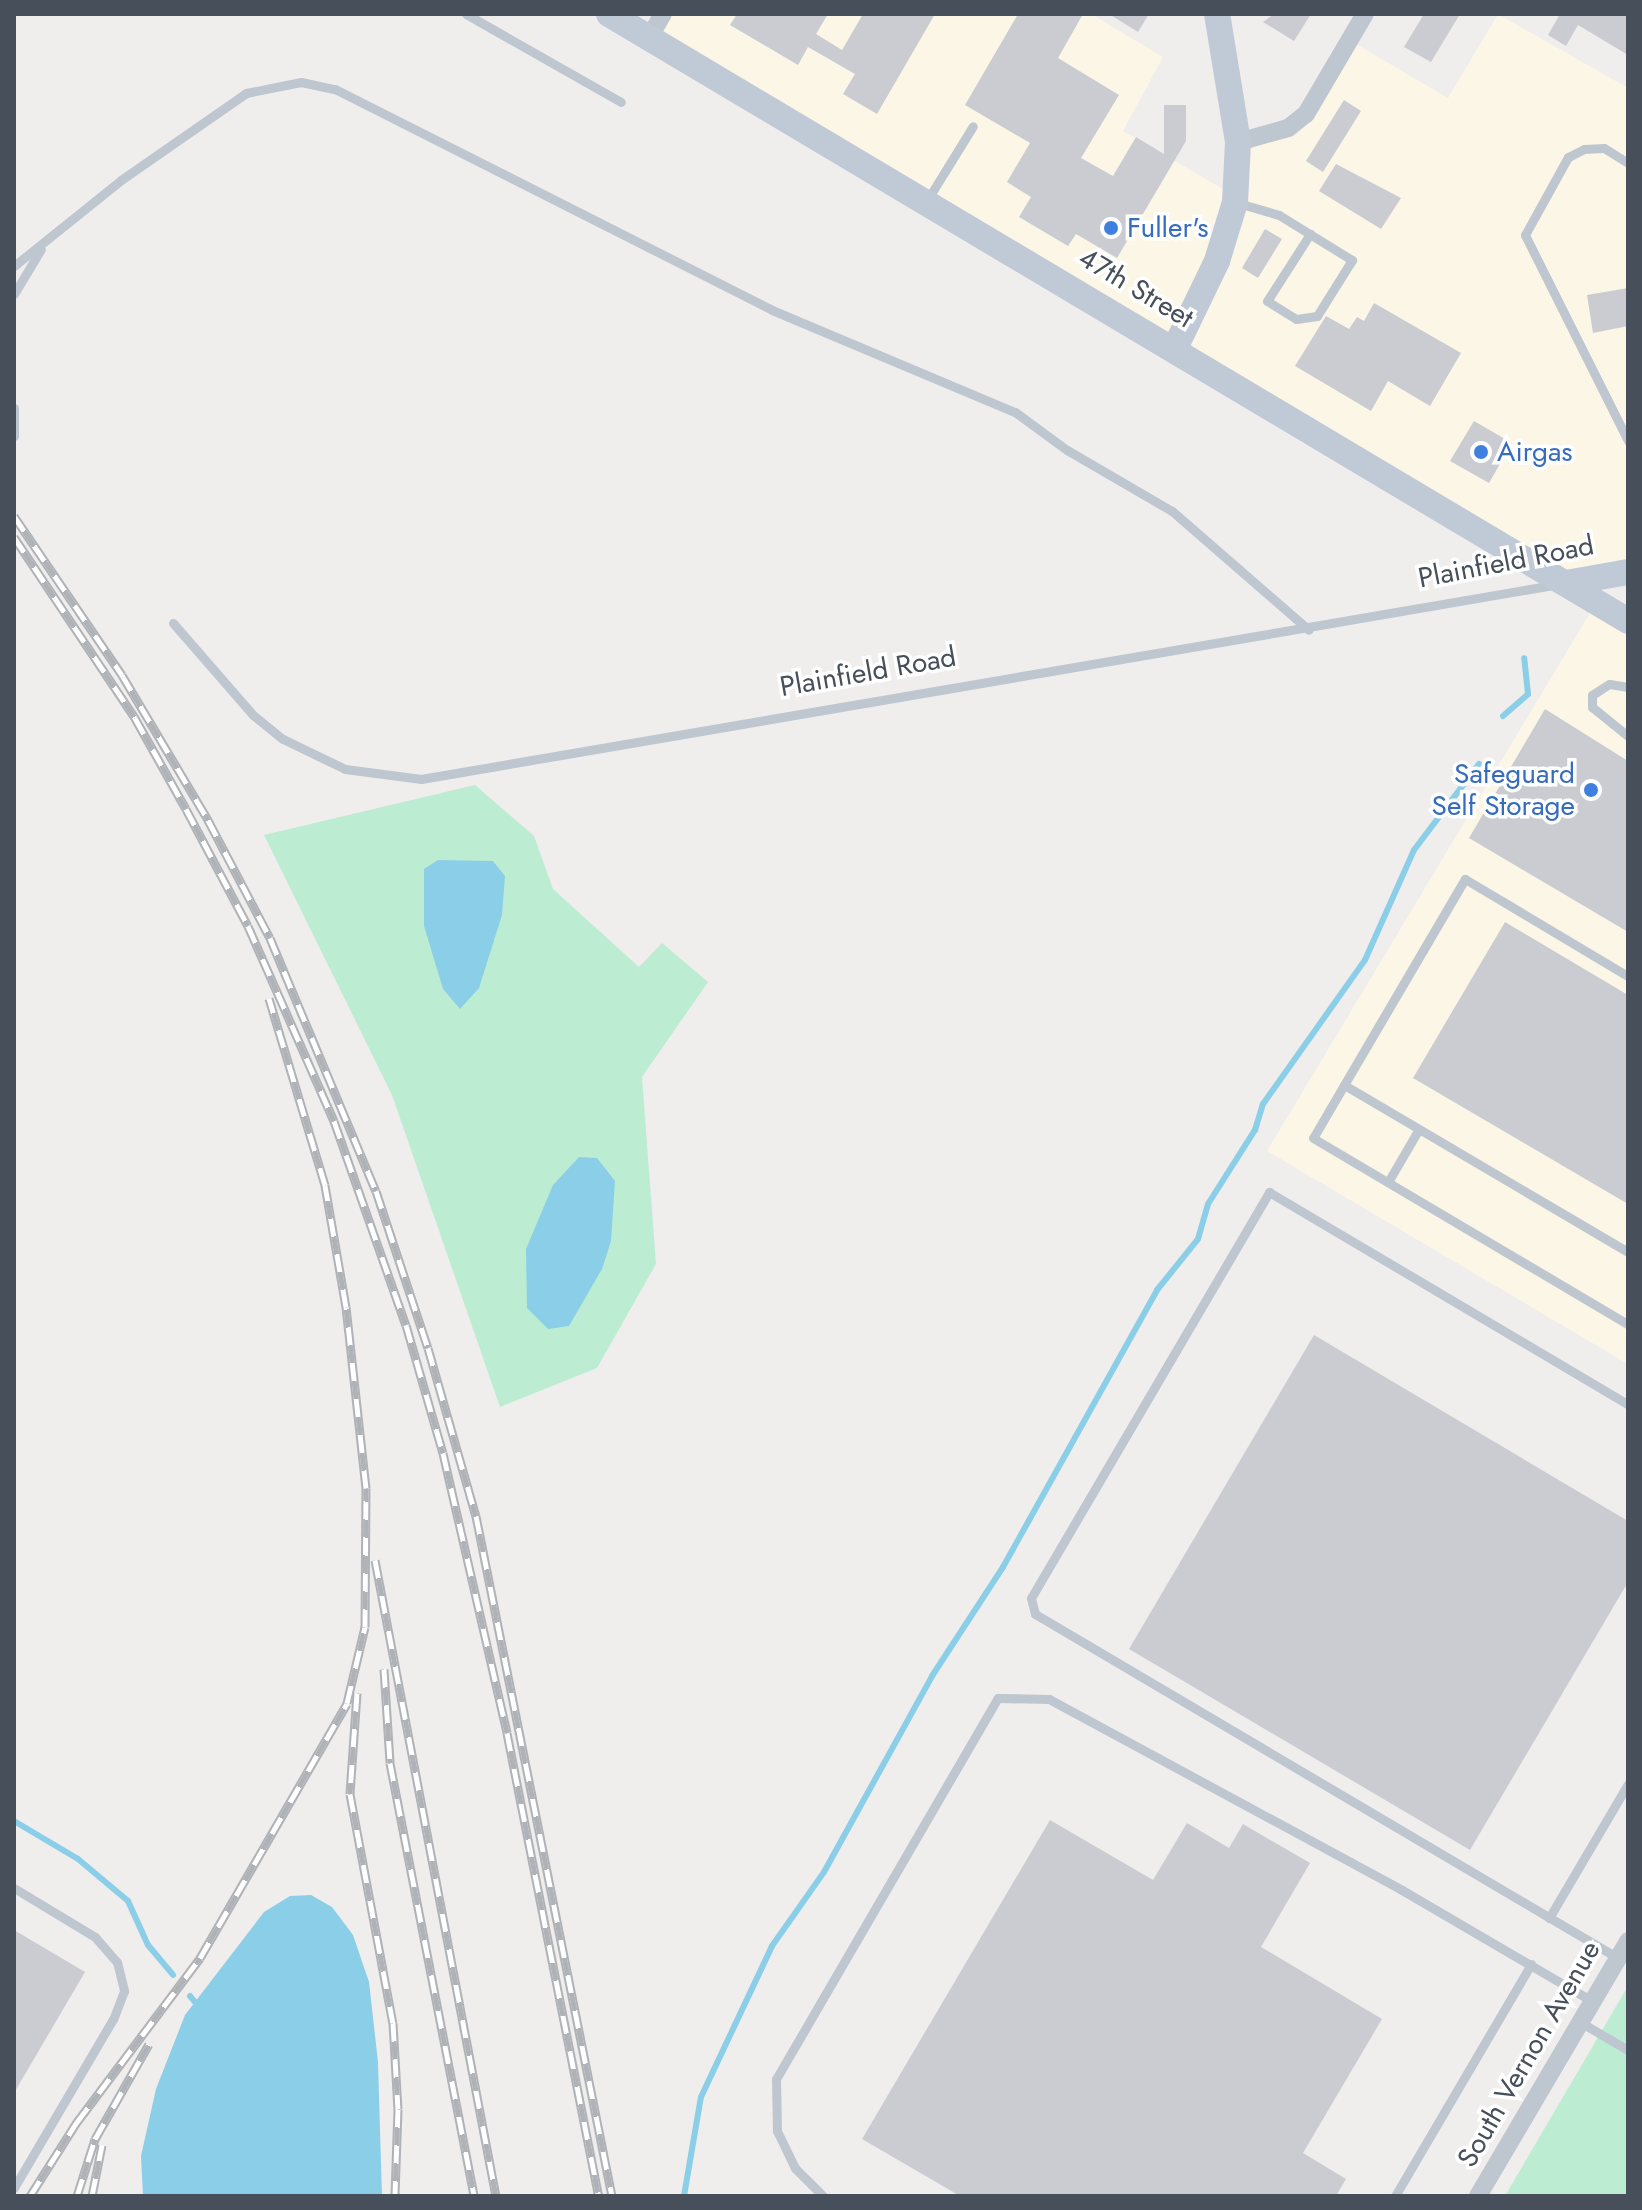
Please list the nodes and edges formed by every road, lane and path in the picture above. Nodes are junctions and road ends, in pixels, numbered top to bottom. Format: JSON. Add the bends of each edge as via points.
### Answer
{"nodes":[{"id":1,"x":466,"y":14,"type":"edge"},
{"id":2,"x":609,"y":14,"type":"edge"},
{"id":3,"x":663,"y":14,"type":"edge"},
{"id":4,"x":1217,"y":14,"type":"edge"},
{"id":5,"x":1365,"y":14,"type":"edge"},
{"id":6,"x":649,"y":38,"type":"junction"},
{"id":7,"x":621,"y":102,"type":"dead end"},
{"id":8,"x":973,"y":126,"type":"dead end"},
{"id":9,"x":1238,"y":142,"type":"junction"},
{"id":10,"x":1628,"y":163,"type":"edge"},
{"id":11,"x":926,"y":202,"type":"junction"},
{"id":12,"x":1235,"y":202,"type":"junction"},
{"id":13,"x":1310,"y":234,"type":"junction"},
{"id":14,"x":46,"y":240,"type":"junction"},
{"id":15,"x":14,"y":266,"type":"edge"},
{"id":16,"x":14,"y":294,"type":"edge"},
{"id":17,"x":1175,"y":348,"type":"junction"},
{"id":18,"x":14,"y":408,"type":"edge"},
{"id":19,"x":14,"y":436,"type":"edge"},
{"id":20,"x":1628,"y":441,"type":"edge"},
{"id":21,"x":1628,"y":572,"type":"edge"},
{"id":22,"x":1566,"y":583,"type":"junction"},
{"id":23,"x":1628,"y":621,"type":"edge"},
{"id":24,"x":173,"y":623,"type":"dead end"},
{"id":25,"x":1309,"y":630,"type":"junction"},
{"id":26,"x":1628,"y":687,"type":"edge"},
{"id":27,"x":1628,"y":736,"type":"edge"},
{"id":28,"x":1628,"y":976,"type":"edge"},
{"id":29,"x":1344,"y":1085,"type":"junction"},
{"id":30,"x":1419,"y":1129,"type":"junction"},
{"id":31,"x":1388,"y":1182,"type":"junction"},
{"id":32,"x":1628,"y":1252,"type":"edge"},
{"id":33,"x":1628,"y":1324,"type":"edge"},
{"id":34,"x":1628,"y":1404,"type":"edge"},
{"id":35,"x":1628,"y":1784,"type":"edge"},
{"id":36,"x":14,"y":1888,"type":"edge"},
{"id":37,"x":1549,"y":1918,"type":"junction"},
{"id":38,"x":1628,"y":1941,"type":"edge"},
{"id":39,"x":1618,"y":1958,"type":"junction"},
{"id":40,"x":1531,"y":1964,"type":"junction"},
{"id":41,"x":1592,"y":2001,"type":"junction"},
{"id":42,"x":1580,"y":2022,"type":"junction"},
{"id":43,"x":1628,"y":2050,"type":"edge"},
{"id":44,"x":14,"y":2188,"type":"edge"},
{"id":45,"x":823,"y":2196,"type":"edge"},
{"id":46,"x":1395,"y":2196,"type":"edge"},
{"id":47,"x":1478,"y":2196,"type":"edge"}],
"edges":[{"from":1,"to":7,"type":"lane"},
{"from":2,"to":6,"type":"main road","name":"47th Street"},
{"from":3,"to":6,"type":"street"},
{"from":4,"to":9,"type":"main road"},
{"from":5,"to":9,"type":"street","via":[[1306,114],[1288,128]]},
{"from":6,"to":11,"type":"main road","name":"47th Street"},
{"from":8,"to":11,"type":"lane"},
{"from":9,"to":12,"type":"main road"},
{"from":10,"to":20,"type":"lane","via":[[1604,148],[1568,157],[1525,235]]},
{"from":11,"to":17,"type":"main road","name":"47th Street"},
{"from":12,"to":13,"type":"lane","via":[[1279,215]]},
{"from":12,"to":17,"type":"main road","via":[[1217,261]]},
{"from":13,"to":13,"type":"lane","via":[[1352,260],[1317,316],[1296,319],[1267,301]]},
{"from":14,"to":15,"type":"lane"},
{"from":14,"to":16,"type":"lane"},
{"from":14,"to":25,"type":"lane","via":[[133,171],[246,93],[301,82],[335,89],[772,310],[1015,412],[1067,450],[1172,511]]},
{"from":17,"to":22,"type":"main road","name":"47th Street"},
{"from":18,"to":19,"type":"lane"},
{"from":21,"to":22,"type":"main road","name":"Plainfield Road"},
{"from":22,"to":23,"type":"main road","name":"47th Street"},
{"from":22,"to":25,"type":"lane","name":"Plainfield Road"},
{"from":24,"to":25,"type":"lane","name":"Plainfield Road","via":[[253,715],[283,739],[345,769],[421,779]]},
{"from":26,"to":27,"type":"lane","via":[[1609,684],[1592,695],[1592,707]]},
{"from":28,"to":29,"type":"lane","via":[[1465,879]]},
{"from":29,"to":30,"type":"lane"},
{"from":29,"to":31,"type":"lane","via":[[1313,1138]]},
{"from":30,"to":31,"type":"lane"},
{"from":30,"to":32,"type":"lane"},
{"from":31,"to":33,"type":"lane"},
{"from":34,"to":37,"type":"lane","via":[[1269,1192],[1031,1598],[1035,1614]]},
{"from":35,"to":37,"type":"lane"},
{"from":36,"to":44,"type":"lane","via":[[95,1937],[117,1962],[124,1991],[113,2019]]},
{"from":37,"to":39,"type":"lane"},
{"from":38,"to":39,"type":"street","name":"South Vernon Avenue"},
{"from":39,"to":41,"type":"street","name":"South Vernon Avenue"},
{"from":40,"to":41,"type":"lane"},
{"from":40,"to":45,"type":"lane","via":[[1049,1699],[998,1698],[776,2079],[777,2131],[795,2168]]},
{"from":40,"to":46,"type":"lane"},
{"from":41,"to":42,"type":"street","name":"South Vernon Avenue"},
{"from":42,"to":43,"type":"lane"},
{"from":42,"to":47,"type":"street","name":"South Vernon Avenue"}]}
